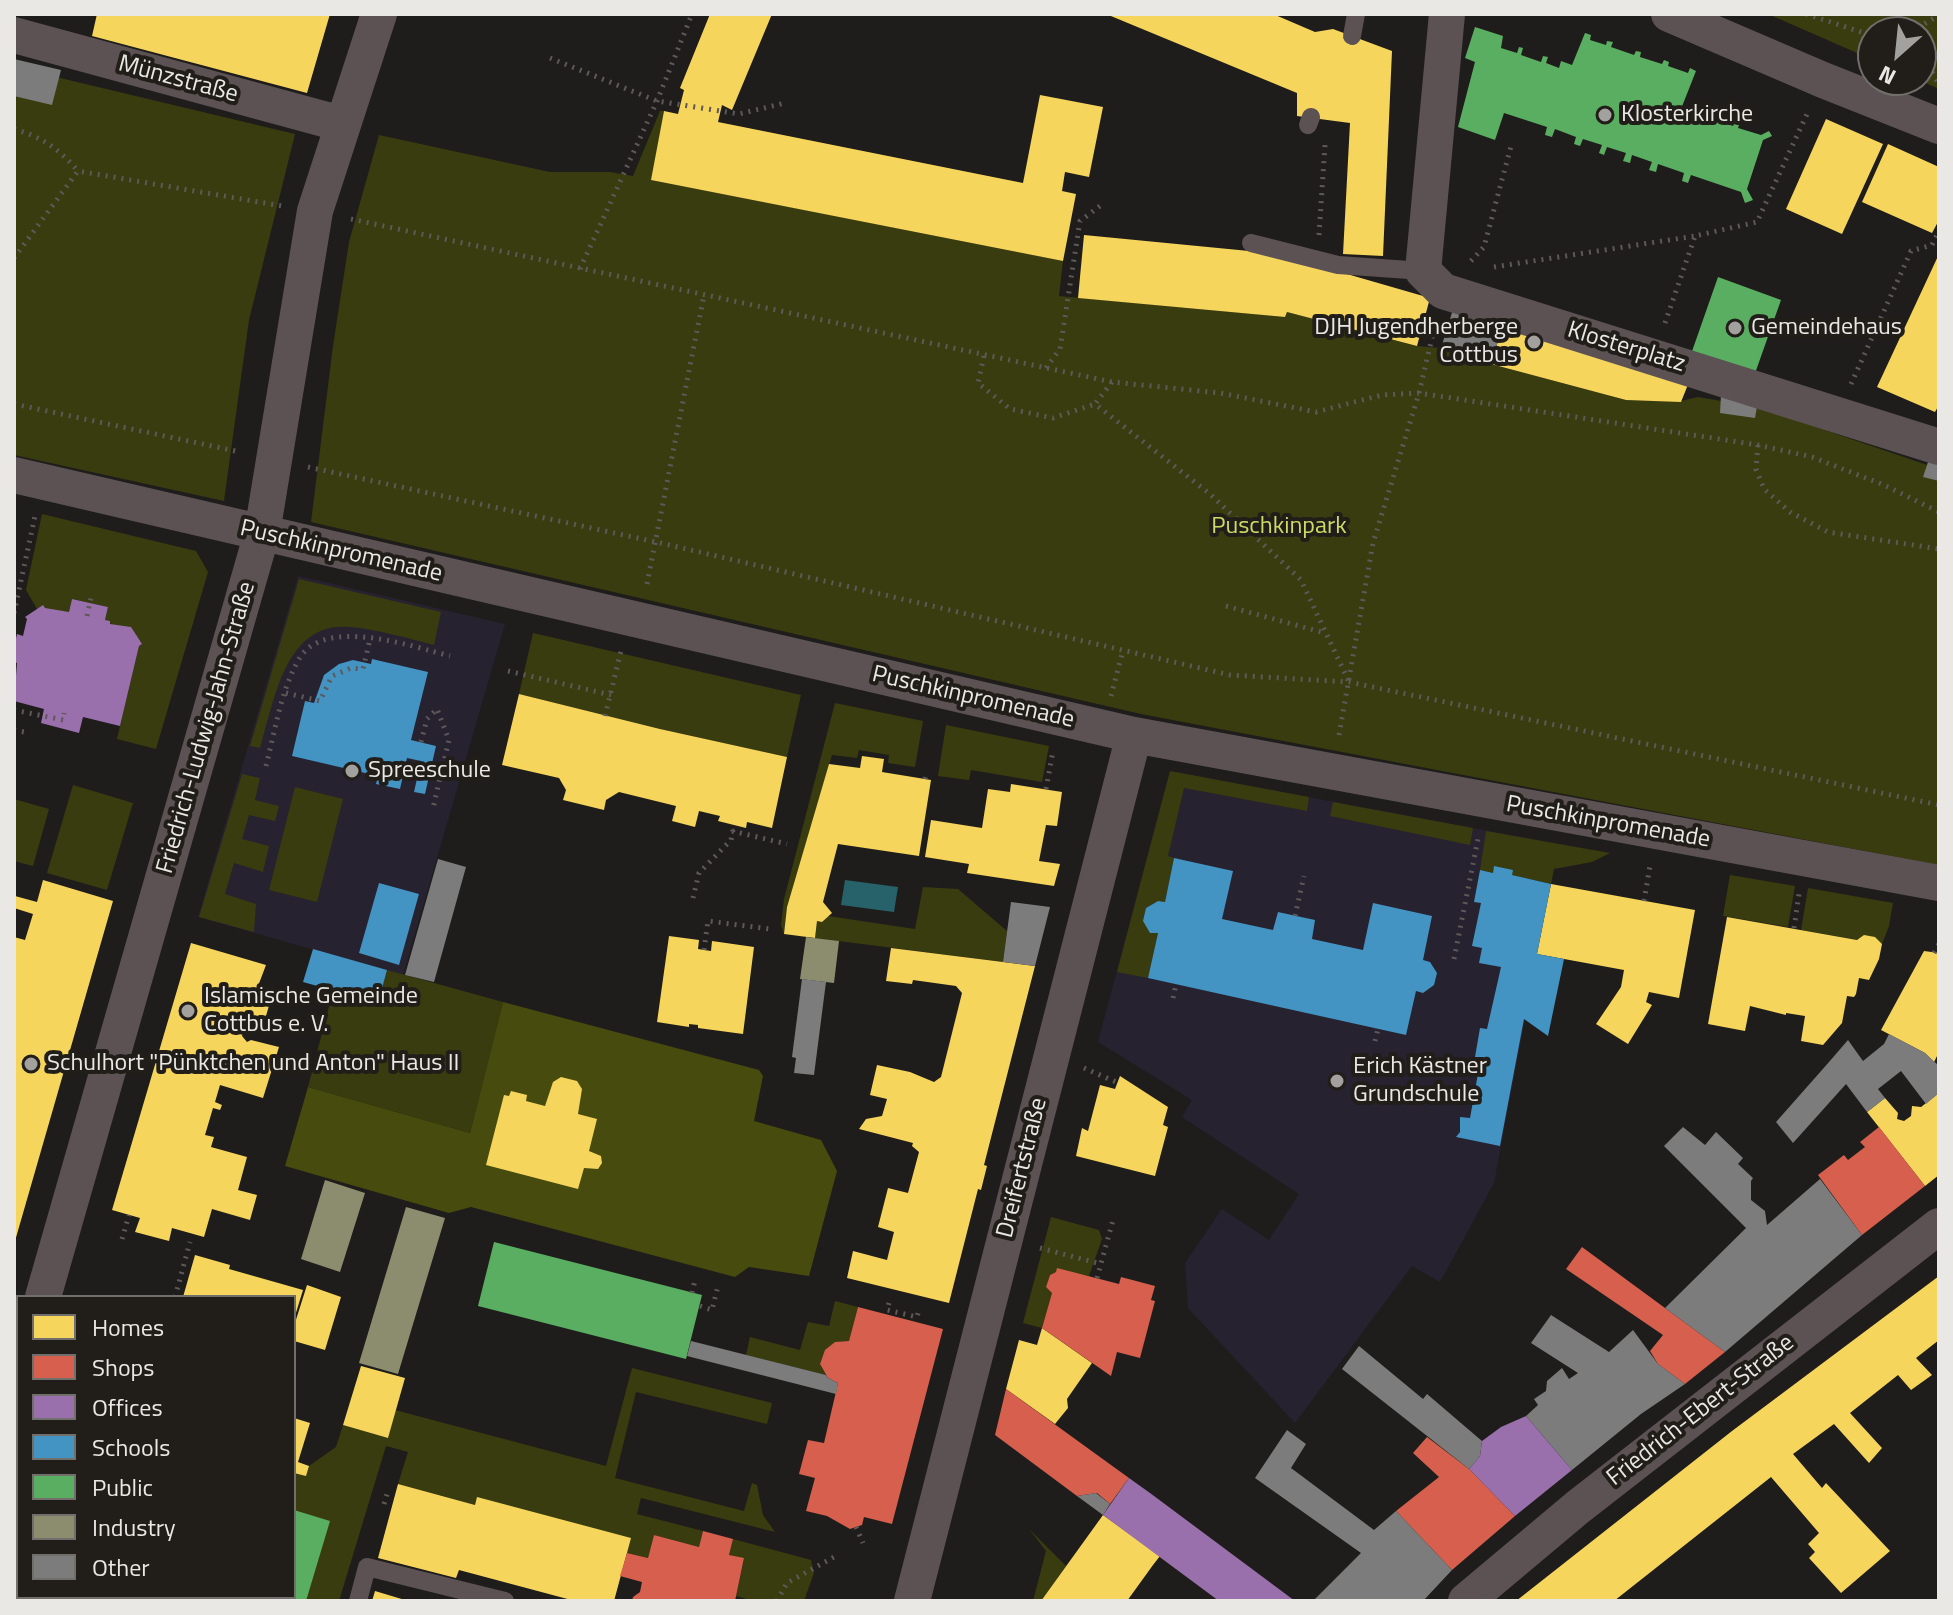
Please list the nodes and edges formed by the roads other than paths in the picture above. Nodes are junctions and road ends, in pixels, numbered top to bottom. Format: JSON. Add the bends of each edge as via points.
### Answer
{"nodes":[{"id":1,"x":379,"y":14,"type":"edge"},
{"id":2,"x":1356,"y":14,"type":"edge"},
{"id":3,"x":1447,"y":14,"type":"edge"},
{"id":4,"x":1690,"y":18,"type":"edge"},
{"id":5,"x":14,"y":35,"type":"edge"},
{"id":6,"x":1352,"y":36,"type":"dead end"},
{"id":7,"x":342,"y":124,"type":"junction"},
{"id":8,"x":1939,"y":126,"type":"edge"},
{"id":9,"x":1251,"y":243,"type":"dead end"},
{"id":10,"x":1433,"y":281,"type":"junction"},
{"id":11,"x":1939,"y":447,"type":"edge"},
{"id":12,"x":14,"y":475,"type":"edge"},
{"id":13,"x":262,"y":533,"type":"junction"},
{"id":14,"x":1134,"y":735,"type":"junction"},
{"id":15,"x":1939,"y":883,"type":"edge"},
{"id":16,"x":1939,"y":1226,"type":"edge"},
{"id":17,"x":44,"y":1295,"type":"edge"},
{"id":18,"x":358,"y":1601,"type":"edge"},
{"id":19,"x":505,"y":1601,"type":"edge"},
{"id":20,"x":912,"y":1601,"type":"edge"},
{"id":21,"x":1466,"y":1601,"type":"edge"}],
"edges":[{"from":1,"to":7,"type":"street","name":"Friedrich-Ludwig-Jahn-Straße"},
{"from":2,"to":6,"type":"lane"},
{"from":3,"to":10,"type":"street"},
{"from":4,"to":8,"type":"street"},
{"from":5,"to":7,"type":"street","name":"Münzstraße"},
{"from":7,"to":13,"type":"street","name":"Friedrich-Ludwig-Jahn-Straße","via":[[315,211]]},
{"from":9,"to":10,"type":"lane","name":"Klosterplatz"},
{"from":10,"to":11,"type":"street","name":"Klosterplatz"},
{"from":12,"to":13,"type":"street","name":"Puschkinpromenade"},
{"from":13,"to":14,"type":"street","name":"Puschkinpromenade"},
{"from":13,"to":17,"type":"street","name":"Friedrich-Ludwig-Jahn-Straße"},
{"from":14,"to":15,"type":"street","name":"Puschkinpromenade"},
{"from":14,"to":20,"type":"street","name":"Dreifertstraße"},
{"from":16,"to":21,"type":"street","name":"Friedrich-Ebert-Straße","via":[[1578,1507]]},
{"from":18,"to":19,"type":"lane","via":[[367,1567]]}]}
